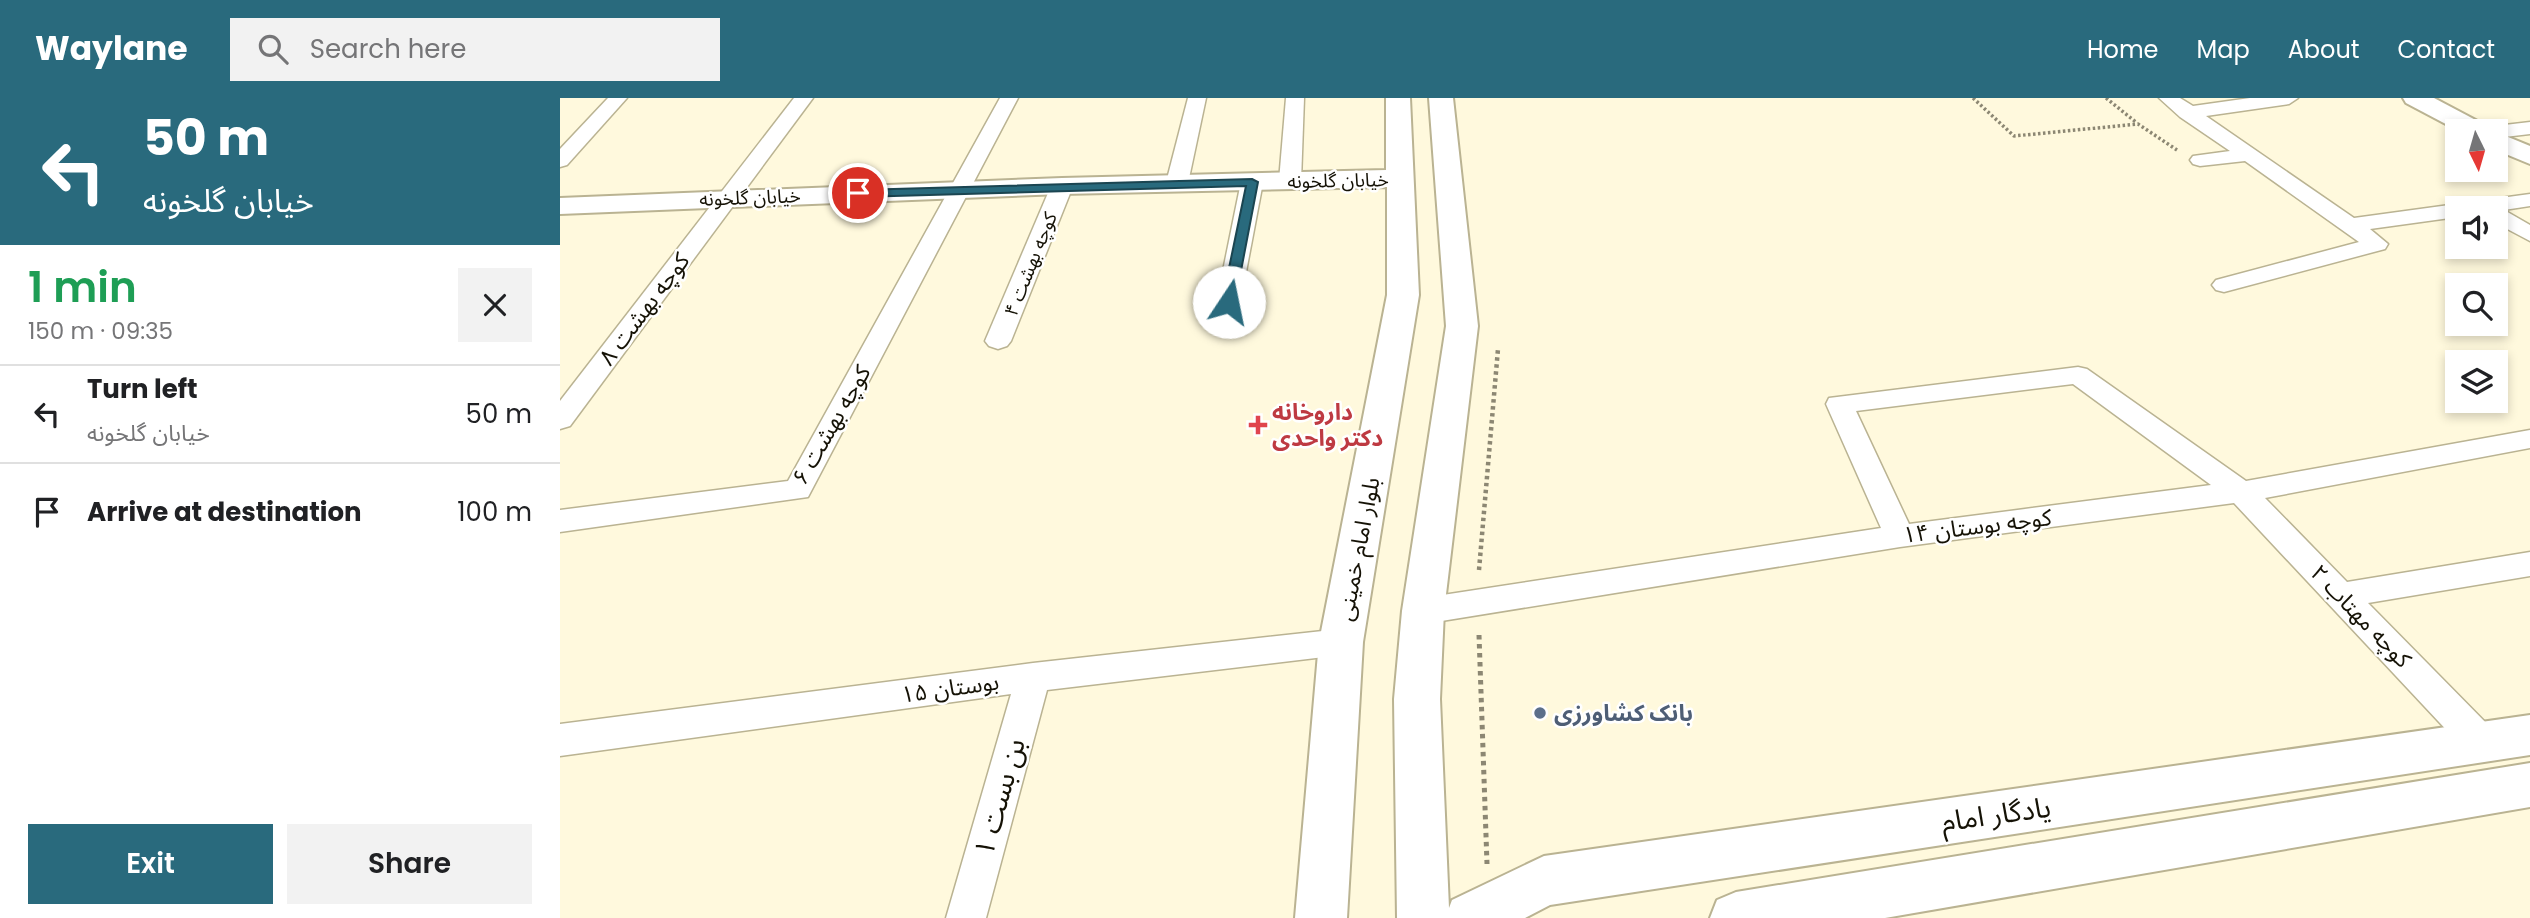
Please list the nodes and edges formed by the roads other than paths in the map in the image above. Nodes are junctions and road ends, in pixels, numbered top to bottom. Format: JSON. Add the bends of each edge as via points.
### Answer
{"nodes":[{"id":1,"x":618,"y":98,"type":"edge"},
{"id":2,"x":804,"y":98,"type":"edge"},
{"id":3,"x":1009,"y":98,"type":"edge"},
{"id":4,"x":1197,"y":98,"type":"edge"},
{"id":5,"x":1295,"y":98,"type":"edge"},
{"id":6,"x":2168,"y":98,"type":"edge"},
{"id":7,"x":2289,"y":98,"type":"edge"},
{"id":8,"x":2415,"y":98,"type":"edge"},
{"id":9,"x":1441,"y":102,"type":"edge"},
{"id":10,"x":1398,"y":103,"type":"edge"},
{"id":11,"x":2187,"y":113,"type":"junction"},
{"id":12,"x":2455,"y":119,"type":"edge"},
{"id":13,"x":2530,"y":128,"type":"edge"},
{"id":14,"x":2508,"y":131,"type":"edge"},
{"id":15,"x":2508,"y":146,"type":"edge"},
{"id":16,"x":2247,"y":155,"type":"junction"},
{"id":17,"x":2530,"y":156,"type":"edge"},
{"id":18,"x":560,"y":160,"type":"edge"},
{"id":19,"x":2200,"y":160,"type":"road end"},
{"id":20,"x":1402,"y":178,"type":"junction"},
{"id":21,"x":1290,"y":181,"type":"junction"},
{"id":22,"x":1252,"y":182,"type":"junction"},
{"id":23,"x":1177,"y":183,"type":"junction"},
{"id":24,"x":1062,"y":186,"type":"junction"},
{"id":25,"x":962,"y":190,"type":"junction"},
{"id":26,"x":728,"y":198,"type":"junction"},
{"id":27,"x":2530,"y":200,"type":"edge"},
{"id":28,"x":2508,"y":204,"type":"edge"},
{"id":29,"x":560,"y":205,"type":"edge"},
{"id":30,"x":2445,"y":212,"type":"edge"},
{"id":31,"x":2508,"y":223,"type":"edge"},
{"id":32,"x":2349,"y":225,"type":"junction"},
{"id":33,"x":2530,"y":234,"type":"edge"},
{"id":34,"x":2224,"y":285,"type":"dead end"},
{"id":35,"x":1224,"y":325,"type":"dead end"},
{"id":36,"x":998,"y":341,"type":"dead end"},
{"id":37,"x":560,"y":420,"type":"edge"},
{"id":38,"x":2530,"y":439,"type":"edge"},
{"id":39,"x":2241,"y":492,"type":"junction"},
{"id":40,"x":560,"y":521,"type":"edge"},
{"id":41,"x":1900,"y":536,"type":"junction"},
{"id":42,"x":2530,"y":564,"type":"edge"},
{"id":43,"x":2341,"y":595,"type":"junction"},
{"id":44,"x":1423,"y":611,"type":"junction"},
{"id":45,"x":1340,"y":642,"type":"junction"},
{"id":46,"x":1033,"y":677,"type":"junction"},
{"id":47,"x":2530,"y":735,"type":"edge"},
{"id":48,"x":560,"y":740,"type":"edge"},
{"id":49,"x":2481,"y":742,"type":"junction"},
{"id":50,"x":2530,"y":785,"type":"edge"},
{"id":51,"x":1480,"y":914,"type":"edge"},
{"id":52,"x":966,"y":918,"type":"edge"},
{"id":53,"x":1321,"y":918,"type":"edge"},
{"id":54,"x":1423,"y":918,"type":"edge"},
{"id":55,"x":1736,"y":918,"type":"edge"}],
"edges":[{"from":1,"to":18,"type":"street"},
{"from":2,"to":26,"type":"street","name":"کوچه بهشت ۸"},
{"from":3,"to":25,"type":"street"},
{"from":4,"to":23,"type":"street"},
{"from":5,"to":21,"type":"street"},
{"from":6,"to":11,"type":"street"},
{"from":7,"to":11,"type":"street"},
{"from":8,"to":12,"type":"street"},
{"from":9,"to":10,"type":"street"},
{"from":9,"to":44,"type":"street","via":[[1462,326]]},
{"from":10,"to":20,"type":"street","name":"بلوار امام خمینی"},
{"from":11,"to":16,"type":"street"},
{"from":13,"to":14,"type":"street"},
{"from":15,"to":17,"type":"street"},
{"from":16,"to":19,"type":"street"},
{"from":16,"to":32,"type":"street"},
{"from":20,"to":21,"type":"street","name":"خیابان گلخونه"},
{"from":20,"to":45,"type":"street","name":"بلوار امام خمینی","via":[[1403,296]]},
{"from":21,"to":22,"type":"street","name":"خیابان گلخونه"},
{"from":22,"to":23,"type":"street","name":"خیابان گلخونه"},
{"from":22,"to":35,"type":"street"},
{"from":23,"to":24,"type":"street","name":"خیابان گلخونه"},
{"from":24,"to":25,"type":"street","name":"خیابان گلخونه"},
{"from":24,"to":36,"type":"street","name":"کوچه بهشت ۴"},
{"from":25,"to":26,"type":"street","name":"خیابان گلخونه"},
{"from":25,"to":40,"type":"street","name":"کوچه بهشت ۶","via":[[798,490]]},
{"from":26,"to":29,"type":"street","name":"خیابان گلخونه"},
{"from":26,"to":37,"type":"street","name":"کوچه بهشت ۸"},
{"from":27,"to":28,"type":"street"},
{"from":30,"to":32,"type":"street"},
{"from":31,"to":33,"type":"street"},
{"from":32,"to":34,"type":"street","via":[[2377,244]]},
{"from":38,"to":39,"type":"street","name":"کوچه بوستان ۱۴"},
{"from":39,"to":41,"type":"street","name":"کوچه بوستان ۱۴"},
{"from":39,"to":41,"type":"street","name":"کوچه مهتاب ۲","via":[[2078,375],[1839,404]]},
{"from":39,"to":43,"type":"street","name":"کوچه مهتاب ۲"},
{"from":41,"to":44,"type":"street","name":"کوچه بوستان ۱۴"},
{"from":42,"to":43,"type":"street"},
{"from":43,"to":49,"type":"street","name":"کوچه مهتاب ۲"},
{"from":44,"to":54,"type":"street","via":[[1417,699]]},
{"from":45,"to":46,"type":"street","name":"بوستان ۱۵"},
{"from":45,"to":53,"type":"street","name":"بلوار امام خمینی"},
{"from":46,"to":48,"type":"street","name":"بوستان ۱۵"},
{"from":46,"to":52,"type":"street","name":"بن بست ۱"},
{"from":47,"to":49,"type":"street","name":"یادگار امام"},
{"from":49,"to":51,"type":"street","name":"یادگار امام","via":[[1544,881]]},
{"from":50,"to":55,"type":"street"}]}
